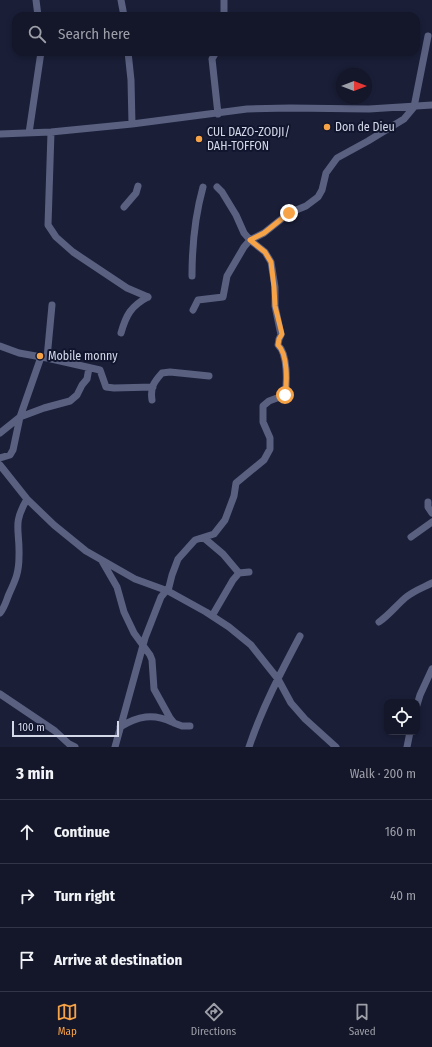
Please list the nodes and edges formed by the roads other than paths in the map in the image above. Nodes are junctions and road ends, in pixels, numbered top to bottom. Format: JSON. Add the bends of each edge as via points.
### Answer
{"nodes":[{"id":1,"x":36,"y":0,"type":"edge"},
{"id":2,"x":121,"y":0,"type":"edge"},
{"id":3,"x":224,"y":0,"type":"edge"},
{"id":4,"x":38,"y":12,"type":"edge"},
{"id":5,"x":123,"y":12,"type":"edge"},
{"id":6,"x":224,"y":12,"type":"edge"},
{"id":7,"x":428,"y":36,"type":"dead end"},
{"id":8,"x":40,"y":56,"type":"edge"},
{"id":9,"x":128,"y":56,"type":"edge"},
{"id":10,"x":214,"y":56,"type":"edge"},
{"id":11,"x":432,"y":105,"type":"edge"},
{"id":12,"x":414,"y":107,"type":"junction"},
{"id":13,"x":218,"y":114,"type":"junction"},
{"id":14,"x":132,"y":124,"type":"junction"},
{"id":15,"x":29,"y":132,"type":"junction"},
{"id":16,"x":51,"y":132,"type":"junction"},
{"id":17,"x":0,"y":134,"type":"edge"},
{"id":18,"x":138,"y":186,"type":"dead end"},
{"id":19,"x":203,"y":187,"type":"dead end"},
{"id":20,"x":217,"y":187,"type":"dead end"},
{"id":21,"x":124,"y":207,"type":"dead end"},
{"id":22,"x":250,"y":240,"type":"junction"},
{"id":23,"x":192,"y":276,"type":"dead end"},
{"id":24,"x":52,"y":305,"type":"dead end"},
{"id":25,"x":192,"y":310,"type":"dead end"},
{"id":26,"x":121,"y":333,"type":"dead end"},
{"id":27,"x":0,"y":346,"type":"edge"},
{"id":28,"x":44,"y":357,"type":"junction"},
{"id":29,"x":89,"y":368,"type":"junction"},
{"id":30,"x":209,"y":376,"type":"dead end"},
{"id":31,"x":153,"y":387,"type":"junction"},
{"id":32,"x":152,"y":400,"type":"dead end"},
{"id":33,"x":20,"y":417,"type":"junction"},
{"id":34,"x":0,"y":433,"type":"edge"},
{"id":35,"x":0,"y":458,"type":"edge"},
{"id":36,"x":0,"y":465,"type":"edge"},
{"id":37,"x":27,"y":499,"type":"junction"},
{"id":38,"x":428,"y":502,"type":"dead end"},
{"id":39,"x":432,"y":513,"type":"edge"},
{"id":40,"x":432,"y":522,"type":"edge"},
{"id":41,"x":411,"y":537,"type":"dead end"},
{"id":42,"x":204,"y":538,"type":"junction"},
{"id":43,"x":100,"y":560,"type":"junction"},
{"id":44,"x":249,"y":572,"type":"dead end"},
{"id":45,"x":239,"y":573,"type":"junction"},
{"id":46,"x":432,"y":583,"type":"edge"},
{"id":47,"x":167,"y":591,"type":"junction"},
{"id":48,"x":0,"y":613,"type":"edge"},
{"id":49,"x":212,"y":616,"type":"junction"},
{"id":50,"x":379,"y":622,"type":"dead end"},
{"id":51,"x":300,"y":636,"type":"dead end"},
{"id":52,"x":143,"y":646,"type":"junction"},
{"id":53,"x":432,"y":669,"type":"edge"},
{"id":54,"x":278,"y":679,"type":"junction"},
{"id":55,"x":0,"y":694,"type":"edge"},
{"id":56,"x":419,"y":699,"type":"edge"},
{"id":57,"x":174,"y":723,"type":"junction"},
{"id":58,"x":190,"y":726,"type":"dead end"},
{"id":59,"x":120,"y":727,"type":"junction"},
{"id":60,"x":409,"y":735,"type":"edge"},
{"id":61,"x":75,"y":747,"type":"edge"},
{"id":62,"x":115,"y":747,"type":"edge"},
{"id":63,"x":249,"y":747,"type":"edge"},
{"id":64,"x":336,"y":747,"type":"edge"},
{"id":65,"x":407,"y":747,"type":"edge"}],
"edges":[{"from":1,"to":4,"type":"street"},
{"from":2,"to":5,"type":"street"},
{"from":3,"to":6,"type":"street"},
{"from":7,"to":12,"type":"street"},
{"from":8,"to":15,"type":"street"},
{"from":9,"to":14,"type":"street"},
{"from":10,"to":13,"type":"street"},
{"from":11,"to":12,"type":"street"},
{"from":12,"to":13,"type":"street","via":[[247,109]]},
{"from":12,"to":22,"type":"street","via":[[404,119],[337,158],[326,173],[318,197]]},
{"from":13,"to":14,"type":"street"},
{"from":14,"to":16,"type":"street"},
{"from":15,"to":16,"type":"street"},
{"from":15,"to":17,"type":"street"},
{"from":16,"to":26,"type":"street","via":[[48,225],[56,237],[73,252],[127,288],[148,297],[126,316]]},
{"from":18,"to":21,"type":"street","via":[[136,193]]},
{"from":19,"to":23,"type":"street","via":[[194,238]]},
{"from":20,"to":22,"type":"street"},
{"from":22,"to":25,"type":"street","via":[[227,276],[223,297],[198,300]]},
{"from":22,"to":42,"type":"street","via":[[265,252],[271,262],[275,306],[282,334],[278,345],[282,349],[287,372],[285,395],[263,406],[263,422],[270,438],[270,449],[264,460],[236,483],[225,520],[214,534]]},
{"from":24,"to":28,"type":"street"},
{"from":27,"to":28,"type":"street","via":[[19,353]]},
{"from":28,"to":29,"type":"street"},
{"from":28,"to":33,"type":"street"},
{"from":29,"to":31,"type":"street","via":[[100,370],[106,386]]},
{"from":29,"to":33,"type":"street","via":[[87,379],[78,395],[70,401]]},
{"from":30,"to":31,"type":"street","via":[[162,373]]},
{"from":31,"to":32,"type":"street"},
{"from":33,"to":34,"type":"street"},
{"from":33,"to":35,"type":"street","via":[[13,450],[10,455]]},
{"from":36,"to":37,"type":"street"},
{"from":37,"to":43,"type":"street","via":[[54,525]]},
{"from":37,"to":48,"type":"street","via":[[20,512],[17,526],[20,555],[16,581]]},
{"from":38,"to":39,"type":"street"},
{"from":40,"to":41,"type":"street"},
{"from":42,"to":45,"type":"street","via":[[223,554]]},
{"from":42,"to":47,"type":"street","via":[[195,540],[178,559]]},
{"from":43,"to":47,"type":"street","via":[[135,579]]},
{"from":43,"to":52,"type":"street","via":[[117,587],[124,612]]},
{"from":44,"to":45,"type":"street"},
{"from":45,"to":49,"type":"street"},
{"from":46,"to":50,"type":"street","via":[[404,599]]},
{"from":47,"to":49,"type":"street"},
{"from":47,"to":52,"type":"street","via":[[161,597]]},
{"from":49,"to":54,"type":"street","via":[[251,645]]},
{"from":51,"to":54,"type":"street"},
{"from":52,"to":57,"type":"street","via":[[152,660],[154,689]]},
{"from":52,"to":59,"type":"street"},
{"from":53,"to":56,"type":"street"},
{"from":54,"to":63,"type":"street"},
{"from":54,"to":64,"type":"street","via":[[291,703]]},
{"from":55,"to":61,"type":"street","via":[[55,730]]},
{"from":57,"to":58,"type":"street"},
{"from":57,"to":59,"type":"street","via":[[155,716],[132,720]]},
{"from":59,"to":62,"type":"street"},
{"from":60,"to":65,"type":"street"}]}
